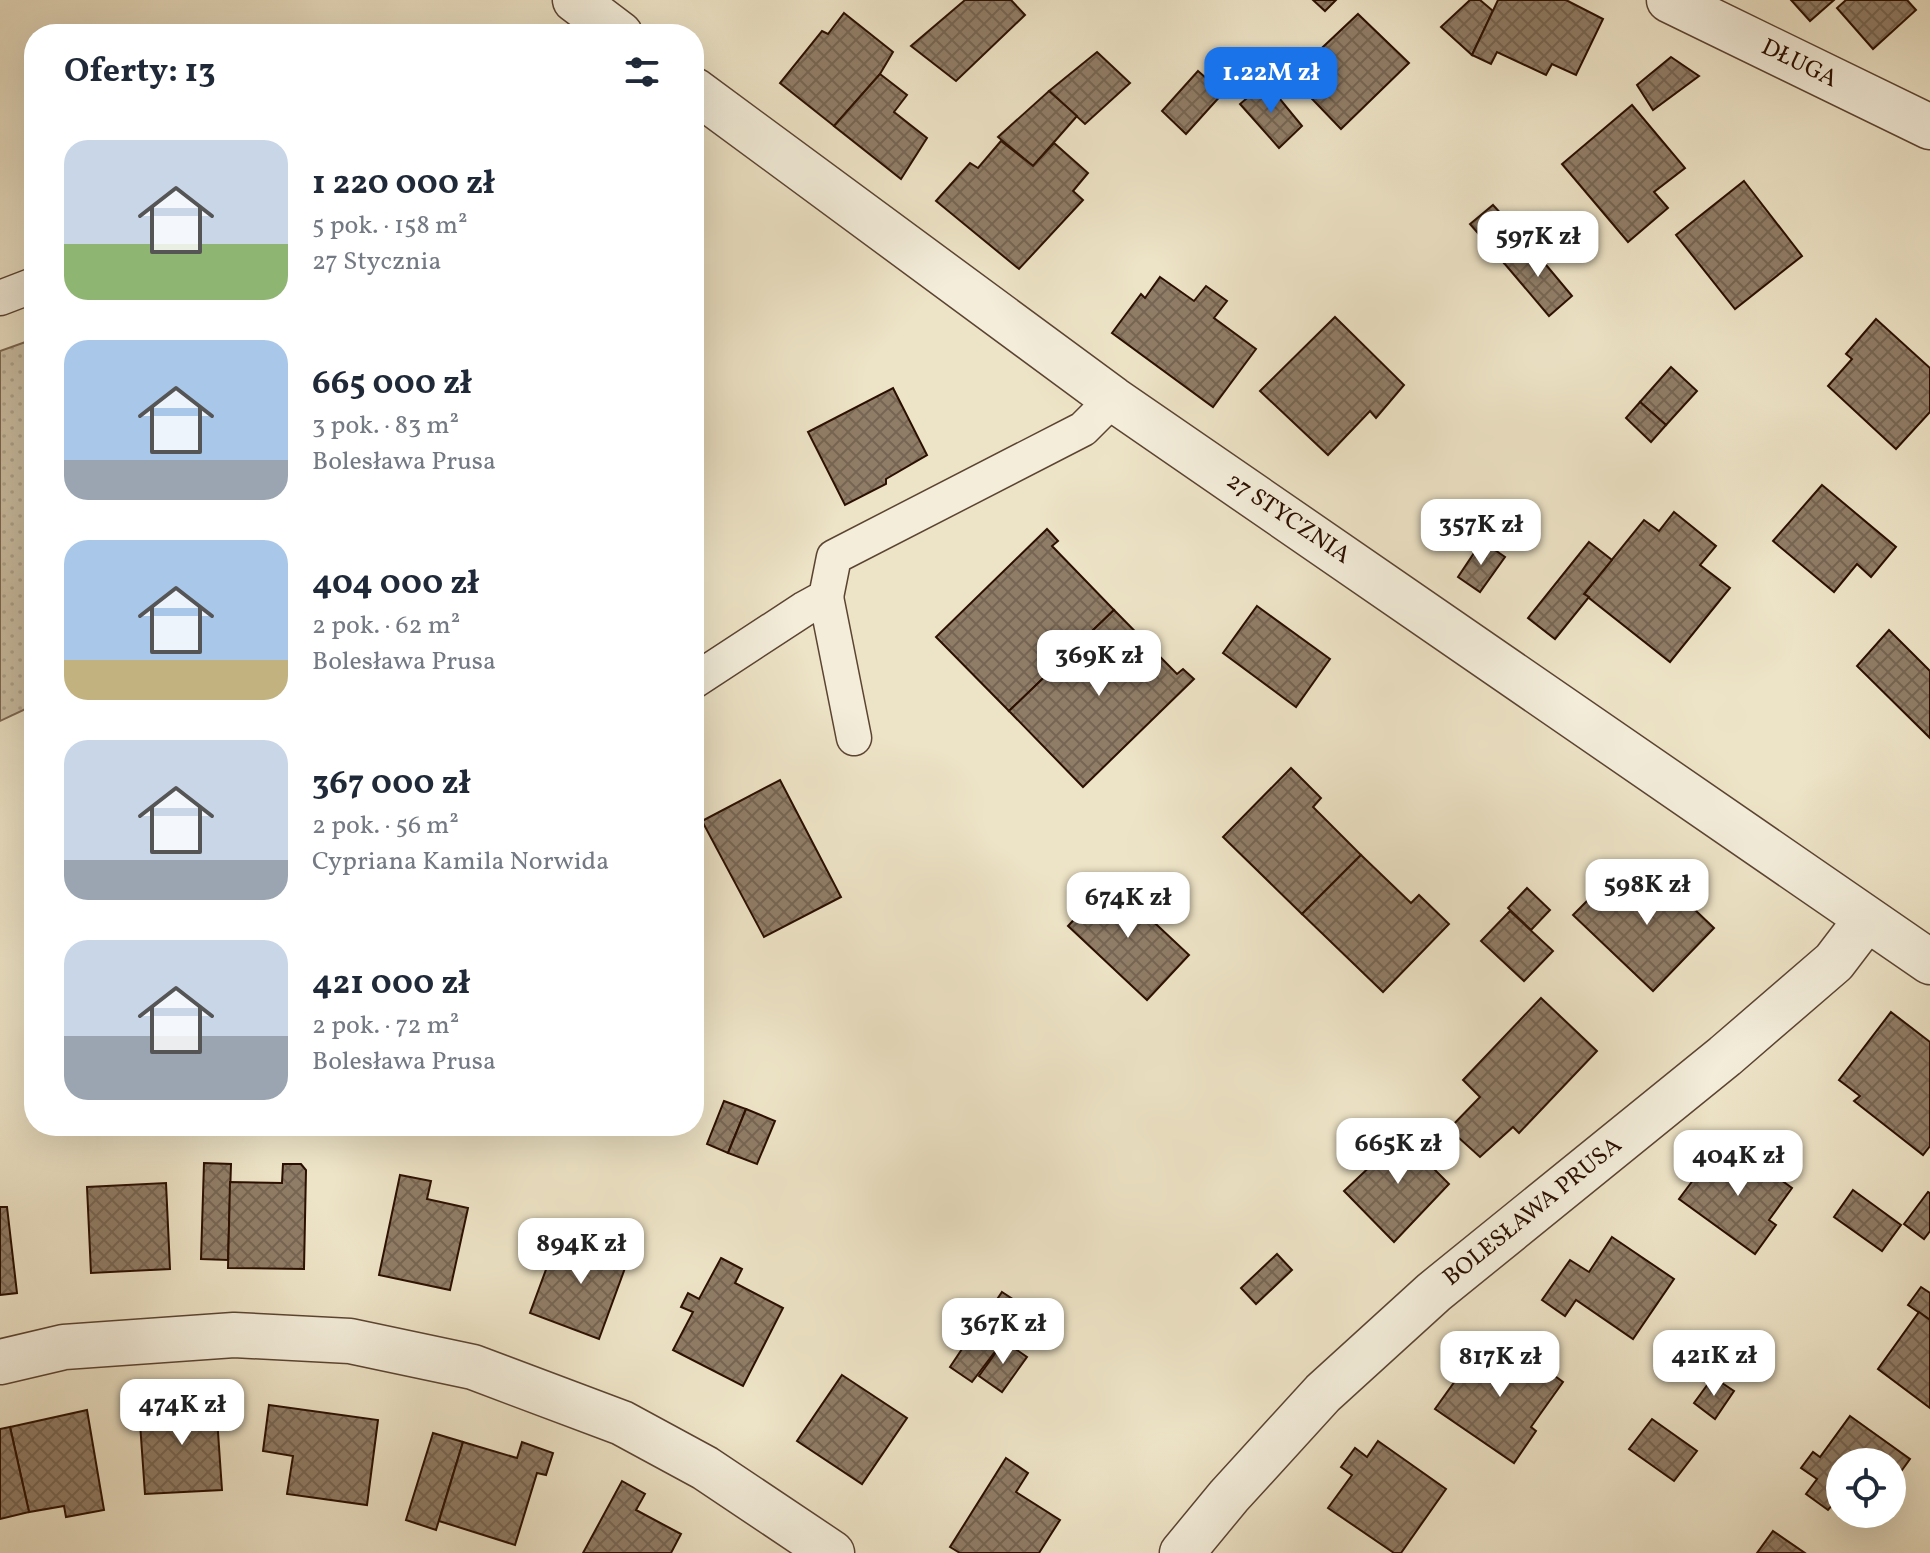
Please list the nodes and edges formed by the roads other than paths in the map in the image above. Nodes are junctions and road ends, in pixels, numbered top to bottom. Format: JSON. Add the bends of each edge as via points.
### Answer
{"nodes":[{"id":1,"x":575,"y":0,"type":"edge"},
{"id":2,"x":1669,"y":0,"type":"edge"},
{"id":3,"x":607,"y":24,"type":"edge"},
{"id":4,"x":704,"y":97,"type":"edge"},
{"id":5,"x":1930,"y":127,"type":"edge"},
{"id":6,"x":24,"y":289,"type":"edge"},
{"id":7,"x":0,"y":298,"type":"edge"},
{"id":8,"x":1113,"y":399,"type":"junction"},
{"id":9,"x":826,"y":597,"type":"junction"},
{"id":10,"x":704,"y":674,"type":"edge"},
{"id":11,"x":854,"y":738,"type":"dead end"},
{"id":12,"x":1866,"y":920,"type":"junction"},
{"id":13,"x":1930,"y":962,"type":"edge"},
{"id":14,"x":0,"y":1362,"type":"edge"},
{"id":15,"x":832,"y":1553,"type":"edge"},
{"id":16,"x":1182,"y":1553,"type":"edge"}],
"edges":[{"from":1,"to":3,"type":"street"},
{"from":2,"to":5,"type":"street","name":"DŁUGA"},
{"from":4,"to":8,"type":"street","name":"27 STYCZNIA"},
{"from":6,"to":7,"type":"lane"},
{"from":8,"to":9,"type":"lane","via":[[1083,429],[834,557]]},
{"from":8,"to":12,"type":"street","name":"27 STYCZNIA"},
{"from":9,"to":10,"type":"lane"},
{"from":9,"to":11,"type":"lane"},
{"from":12,"to":13,"type":"street","name":"27 STYCZNIA"},
{"from":12,"to":16,"type":"street","name":"BOLESŁAWA PRUSA","via":[[1834,962],[1786,1004],[1434,1292],[1323,1393]]},
{"from":14,"to":15,"type":"street","via":[[64,1347],[234,1335],[350,1341],[473,1367],[622,1423],[705,1468]]}]}
